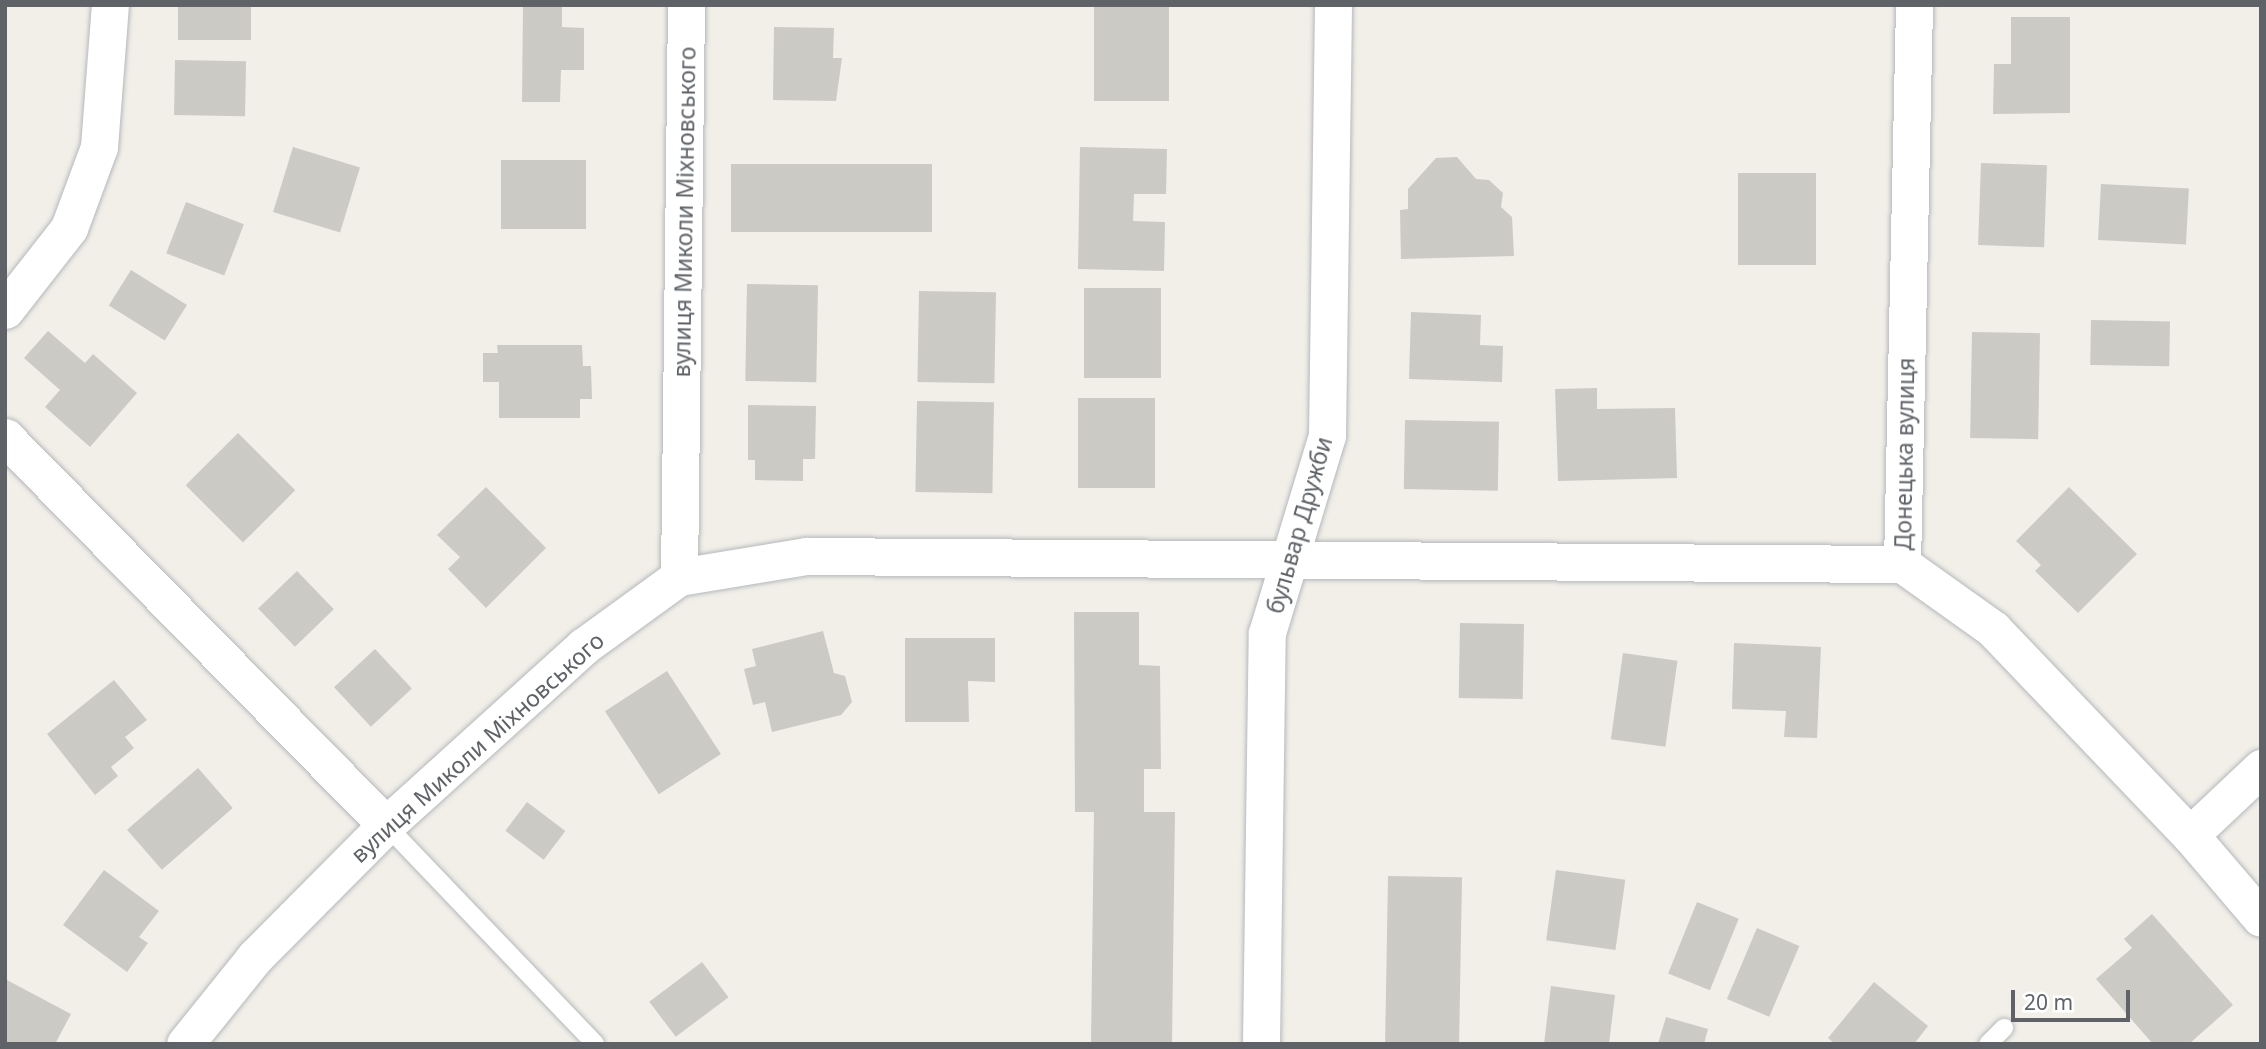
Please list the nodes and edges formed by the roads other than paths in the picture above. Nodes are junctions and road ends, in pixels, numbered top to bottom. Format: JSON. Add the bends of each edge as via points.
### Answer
{"nodes":[{"id":1,"x":110,"y":5,"type":"edge"},
{"id":2,"x":686,"y":5,"type":"edge"},
{"id":3,"x":1333,"y":5,"type":"edge"},
{"id":4,"x":1914,"y":5,"type":"edge"},
{"id":5,"x":5,"y":310,"type":"edge"},
{"id":6,"x":5,"y":437,"type":"edge"},
{"id":7,"x":1290,"y":560,"type":"junction"},
{"id":8,"x":1902,"y":564,"type":"junction"},
{"id":9,"x":679,"y":577,"type":"junction"},
{"id":10,"x":2261,"y":768,"type":"edge"},
{"id":11,"x":386,"y":825,"type":"junction"},
{"id":12,"x":2190,"y":835,"type":"junction"},
{"id":13,"x":2261,"y":918,"type":"edge"},
{"id":14,"x":2004,"y":1028,"type":"dead end"},
{"id":15,"x":185,"y":1044,"type":"edge"},
{"id":16,"x":595,"y":1044,"type":"edge"},
{"id":17,"x":1261,"y":1044,"type":"edge"},
{"id":18,"x":1988,"y":1044,"type":"edge"}],
"edges":[{"from":1,"to":5,"type":"street","via":[[99,147],[69,228]]},
{"from":2,"to":9,"type":"street","name":"вулиця Миколи Міхновського"},
{"from":3,"to":7,"type":"street","name":"бульвар Дружби","via":[[1328,436]]},
{"from":4,"to":8,"type":"street","name":"Донецька вулиця"},
{"from":6,"to":11,"type":"street"},
{"from":7,"to":8,"type":"street"},
{"from":7,"to":9,"type":"street","via":[[806,556]]},
{"from":7,"to":17,"type":"street","name":"бульвар Дружби","via":[[1268,633]]},
{"from":8,"to":12,"type":"street","name":"Донецька вулиця","via":[[1993,629]]},
{"from":9,"to":11,"type":"street","name":"вулиця Миколи Міхновського","via":[[584,646]]},
{"from":10,"to":12,"type":"street"},
{"from":11,"to":15,"type":"street","name":"вулиця Миколи Міхновського","via":[[255,957]]},
{"from":11,"to":16,"type":"lane"},
{"from":12,"to":13,"type":"street","name":"Донецька вулиця"},
{"from":14,"to":18,"type":"lane"}]}
